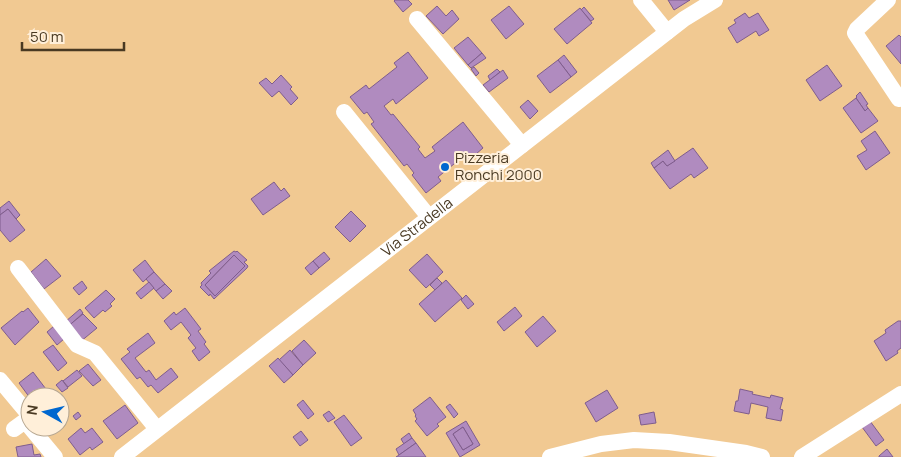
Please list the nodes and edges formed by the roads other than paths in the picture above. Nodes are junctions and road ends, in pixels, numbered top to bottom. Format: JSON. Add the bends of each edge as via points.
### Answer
{"nodes":[{"id":1,"x":641,"y":0,"type":"edge"},
{"id":2,"x":715,"y":0,"type":"edge"},
{"id":3,"x":888,"y":0,"type":"edge"},
{"id":4,"x":417,"y":19,"type":"dead end"},
{"id":5,"x":667,"y":32,"type":"junction"},
{"id":6,"x":899,"y":99,"type":"dead end"},
{"id":7,"x":344,"y":112,"type":"dead end"},
{"id":8,"x":522,"y":145,"type":"junction"},
{"id":9,"x":429,"y":216,"type":"junction"},
{"id":10,"x":18,"y":268,"type":"dead end"},
{"id":11,"x":0,"y":380,"type":"edge"},
{"id":12,"x":901,"y":394,"type":"edge"},
{"id":13,"x":20,"y":404,"type":"edge"},
{"id":14,"x":14,"y":429,"type":"dead end"},
{"id":15,"x":157,"y":429,"type":"junction"},
{"id":16,"x":47,"y":437,"type":"edge"},
{"id":17,"x":55,"y":457,"type":"edge"},
{"id":18,"x":63,"y":457,"type":"edge"},
{"id":19,"x":122,"y":457,"type":"edge"},
{"id":20,"x":550,"y":457,"type":"edge"},
{"id":21,"x":762,"y":457,"type":"edge"},
{"id":22,"x":802,"y":457,"type":"edge"}],
"edges":[{"from":1,"to":5,"type":"street"},
{"from":2,"to":5,"type":"street","name":"Via Stradella"},
{"from":3,"to":6,"type":"street","via":[[854,33]]},
{"from":4,"to":8,"type":"street"},
{"from":5,"to":8,"type":"street","name":"Via Stradella"},
{"from":7,"to":9,"type":"street"},
{"from":8,"to":9,"type":"street","name":"Via Stradella"},
{"from":9,"to":15,"type":"street","name":"Via Stradella"},
{"from":10,"to":15,"type":"street","via":[[77,345],[95,353]]},
{"from":11,"to":13,"type":"street"},
{"from":12,"to":22,"type":"street"},
{"from":14,"to":17,"type":"street","via":[[25,421]]},
{"from":15,"to":19,"type":"street","name":"Via Stradella"},
{"from":16,"to":18,"type":"street"},
{"from":20,"to":21,"type":"street","via":[[601,444],[634,440],[679,443]]}]}
